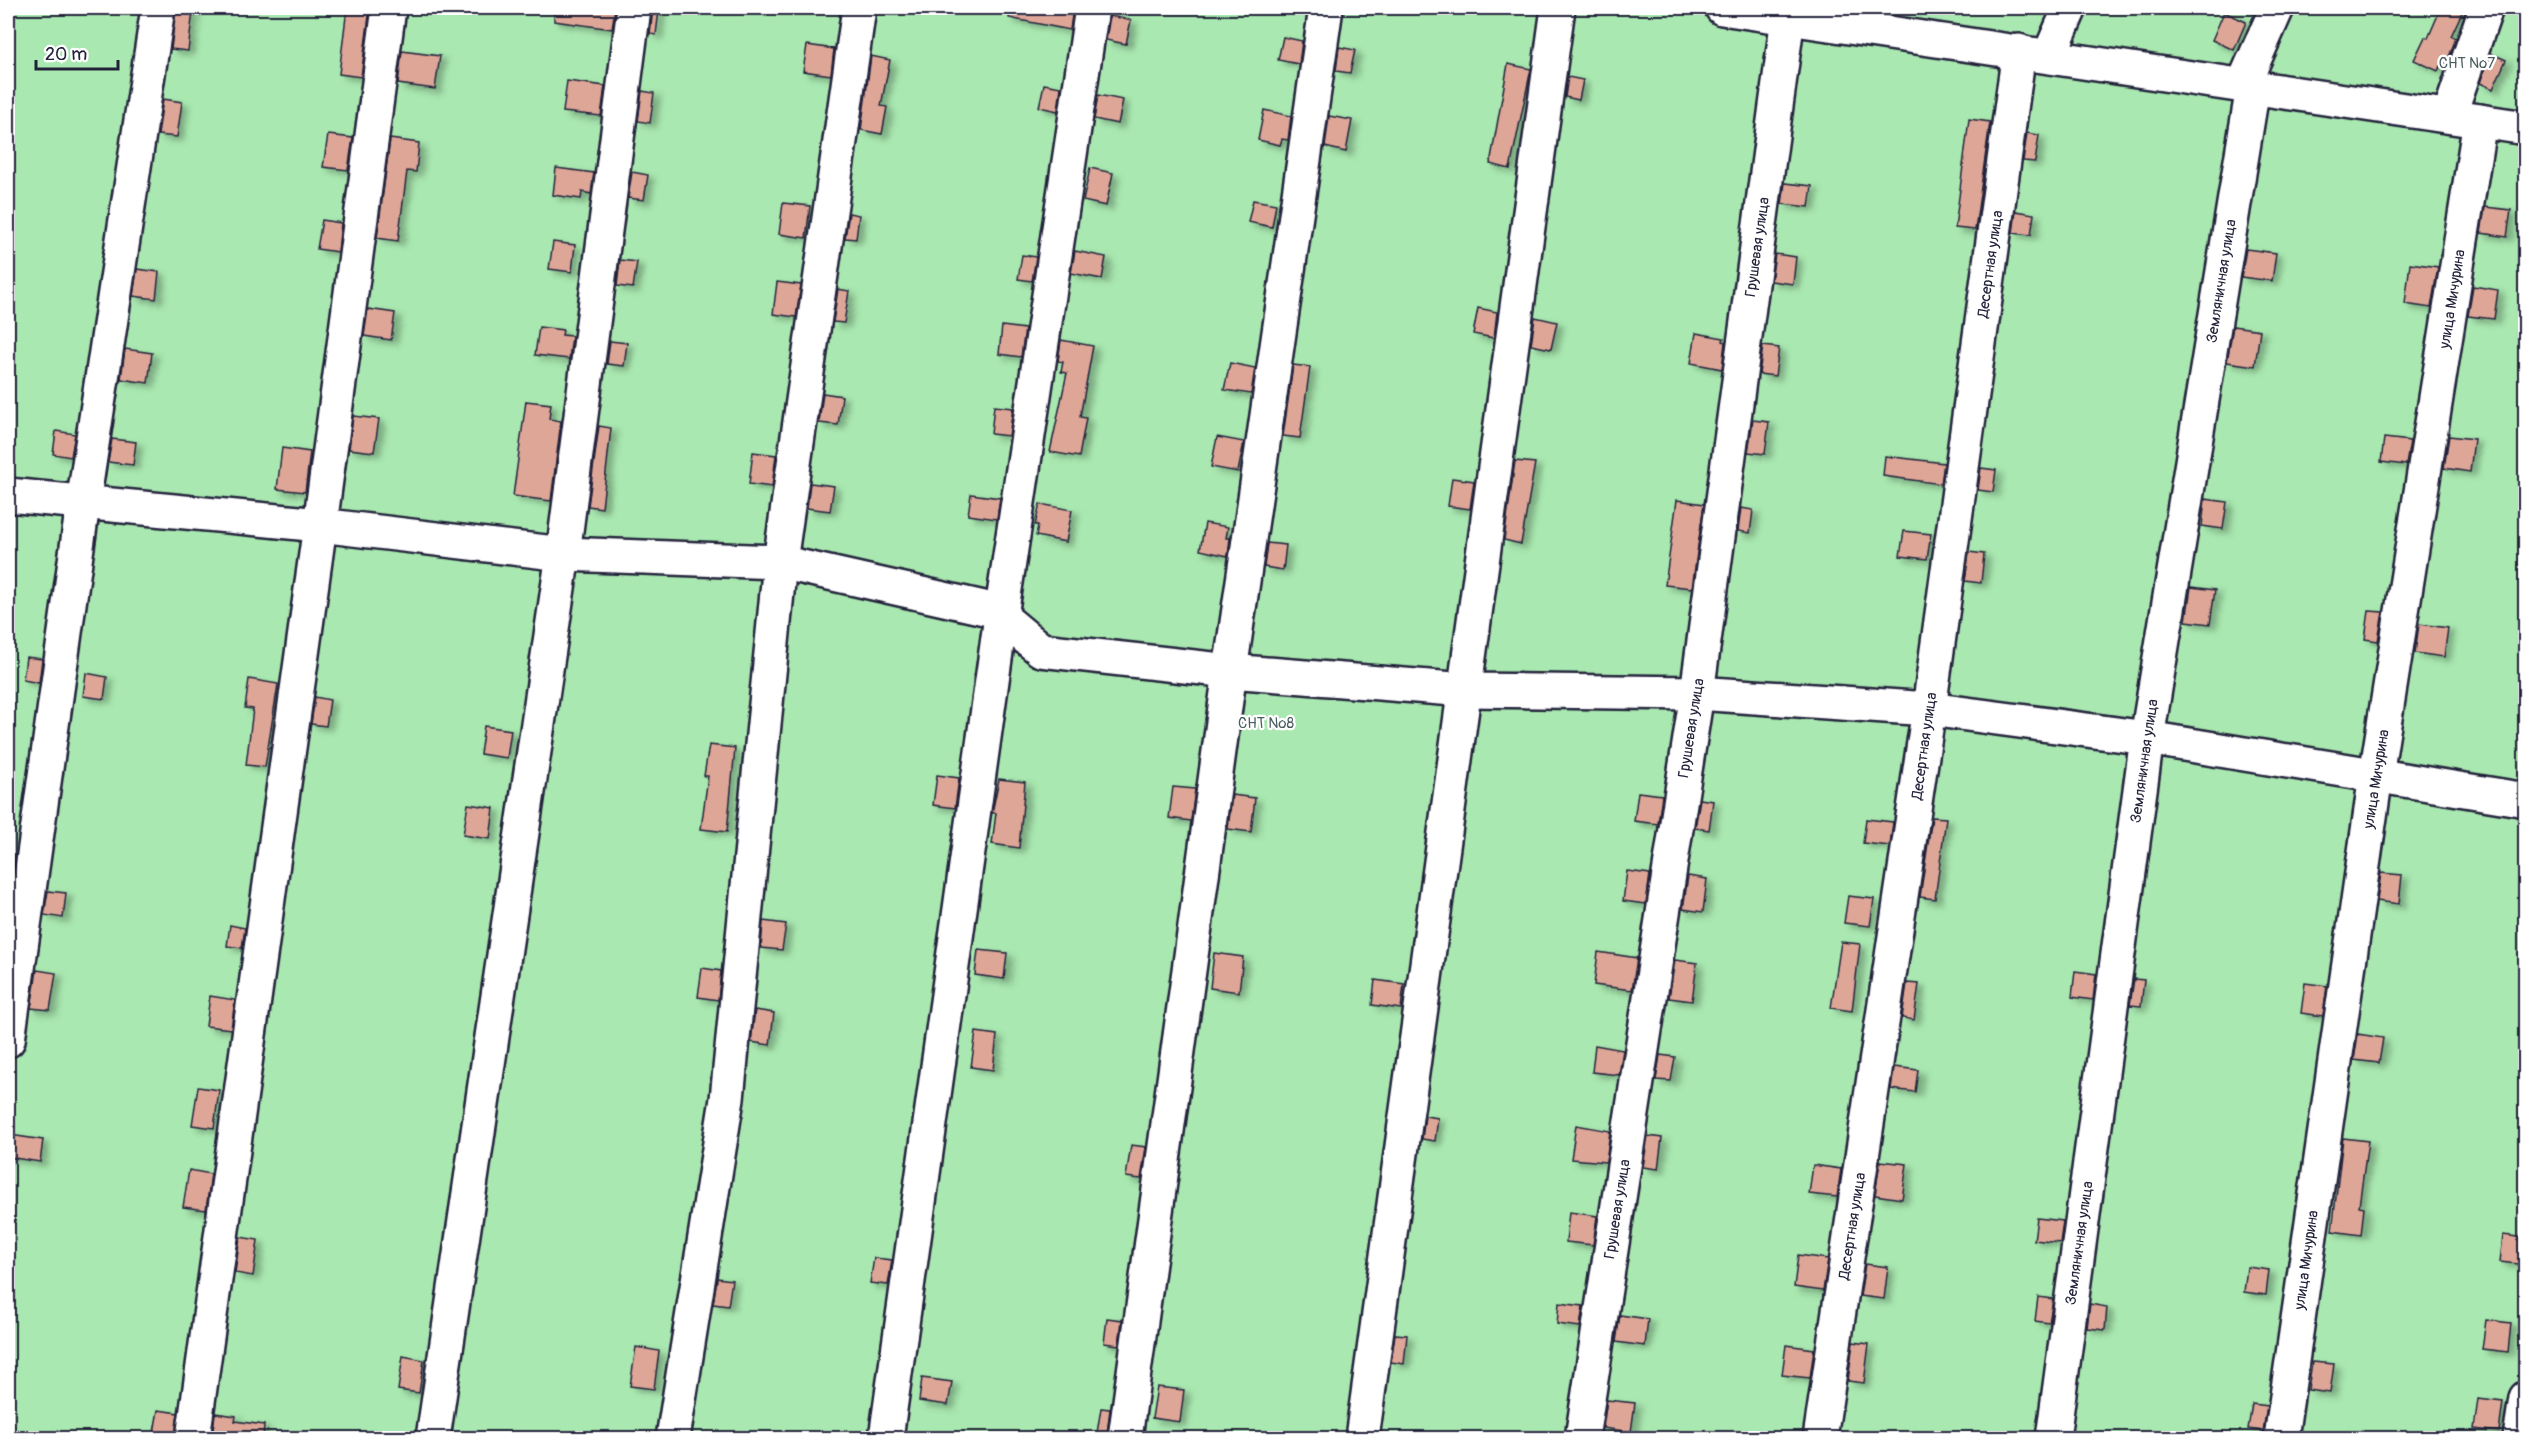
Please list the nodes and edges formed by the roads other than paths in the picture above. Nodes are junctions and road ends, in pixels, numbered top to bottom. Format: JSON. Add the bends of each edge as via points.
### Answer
{"nodes":[{"id":1,"x":158,"y":8,"type":"edge"},
{"id":2,"x":390,"y":8,"type":"edge"},
{"id":3,"x":634,"y":8,"type":"edge"},
{"id":4,"x":859,"y":8,"type":"edge"},
{"id":5,"x":1092,"y":8,"type":"edge"},
{"id":6,"x":1326,"y":8,"type":"edge"},
{"id":7,"x":1558,"y":8,"type":"edge"},
{"id":8,"x":1722,"y":8,"type":"edge"},
{"id":9,"x":2070,"y":8,"type":"edge"},
{"id":10,"x":2277,"y":8,"type":"edge"},
{"id":11,"x":2486,"y":8,"type":"edge"},
{"id":12,"x":1788,"y":17,"type":"junction"},
{"id":13,"x":1853,"y":17,"type":"edge"},
{"id":14,"x":2034,"y":54,"type":"junction"},
{"id":15,"x":2248,"y":86,"type":"junction"},
{"id":16,"x":2464,"y":118,"type":"junction"},
{"id":17,"x":2526,"y":128,"type":"edge"},
{"id":18,"x":8,"y":495,"type":"edge"},
{"id":19,"x":83,"y":504,"type":"junction"},
{"id":20,"x":320,"y":525,"type":"junction"},
{"id":21,"x":563,"y":554,"type":"junction"},
{"id":22,"x":780,"y":562,"type":"junction"},
{"id":23,"x":1001,"y":616,"type":"junction"},
{"id":24,"x":1230,"y":670,"type":"junction"},
{"id":25,"x":1466,"y":690,"type":"junction"},
{"id":26,"x":1697,"y":693,"type":"junction"},
{"id":27,"x":1929,"y":709,"type":"junction"},
{"id":28,"x":2147,"y":738,"type":"junction"},
{"id":29,"x":2376,"y":774,"type":"junction"},
{"id":30,"x":2526,"y":800,"type":"edge"},
{"id":31,"x":8,"y":1040,"type":"edge"},
{"id":32,"x":2526,"y":1398,"type":"edge"},
{"id":33,"x":193,"y":1438,"type":"edge"},
{"id":34,"x":433,"y":1438,"type":"edge"},
{"id":35,"x":673,"y":1438,"type":"edge"},
{"id":36,"x":886,"y":1438,"type":"edge"},
{"id":37,"x":1125,"y":1438,"type":"edge"},
{"id":38,"x":1362,"y":1438,"type":"edge"},
{"id":39,"x":1582,"y":1438,"type":"edge"},
{"id":40,"x":1820,"y":1438,"type":"edge"},
{"id":41,"x":2053,"y":1438,"type":"edge"},
{"id":42,"x":2281,"y":1438,"type":"edge"},
{"id":43,"x":2520,"y":1438,"type":"edge"}],
"edges":[{"from":1,"to":19,"type":"street"},
{"from":2,"to":20,"type":"street"},
{"from":3,"to":21,"type":"street"},
{"from":4,"to":22,"type":"street"},
{"from":5,"to":23,"type":"street"},
{"from":6,"to":24,"type":"street"},
{"from":7,"to":25,"type":"street"},
{"from":8,"to":12,"type":"street"},
{"from":9,"to":14,"type":"street","name":"Десертная улица"},
{"from":10,"to":15,"type":"street","name":"Земляничная улица"},
{"from":11,"to":16,"type":"street","name":"улица Мичурина"},
{"from":12,"to":13,"type":"street"},
{"from":12,"to":26,"type":"street","name":"Грушевая улица"},
{"from":13,"to":14,"type":"street"},
{"from":14,"to":15,"type":"street"},
{"from":14,"to":27,"type":"street","name":"Десертная улица"},
{"from":15,"to":16,"type":"street"},
{"from":15,"to":28,"type":"street","name":"Земляничная улица"},
{"from":16,"to":17,"type":"street"},
{"from":16,"to":29,"type":"street","name":"улица Мичурина"},
{"from":18,"to":19,"type":"street"},
{"from":19,"to":20,"type":"street"},
{"from":19,"to":31,"type":"street"},
{"from":20,"to":21,"type":"street"},
{"from":20,"to":33,"type":"street"},
{"from":21,"to":22,"type":"street"},
{"from":21,"to":34,"type":"street"},
{"from":22,"to":23,"type":"street","via":[[993,610]]},
{"from":22,"to":35,"type":"street","via":[[727,1099]]},
{"from":23,"to":24,"type":"street","via":[[1041,650]]},
{"from":23,"to":36,"type":"street"},
{"from":24,"to":25,"type":"street"},
{"from":24,"to":37,"type":"street"},
{"from":25,"to":26,"type":"street"},
{"from":25,"to":38,"type":"street"},
{"from":26,"to":27,"type":"street"},
{"from":26,"to":39,"type":"street","name":"Грушевая улица"},
{"from":27,"to":28,"type":"street"},
{"from":27,"to":40,"type":"street","name":"Десертная улица"},
{"from":28,"to":29,"type":"street"},
{"from":28,"to":41,"type":"street","name":"Земляничная улица"},
{"from":29,"to":30,"type":"street"},
{"from":29,"to":42,"type":"street","name":"улица Мичурина"},
{"from":32,"to":43,"type":"street"}]}
